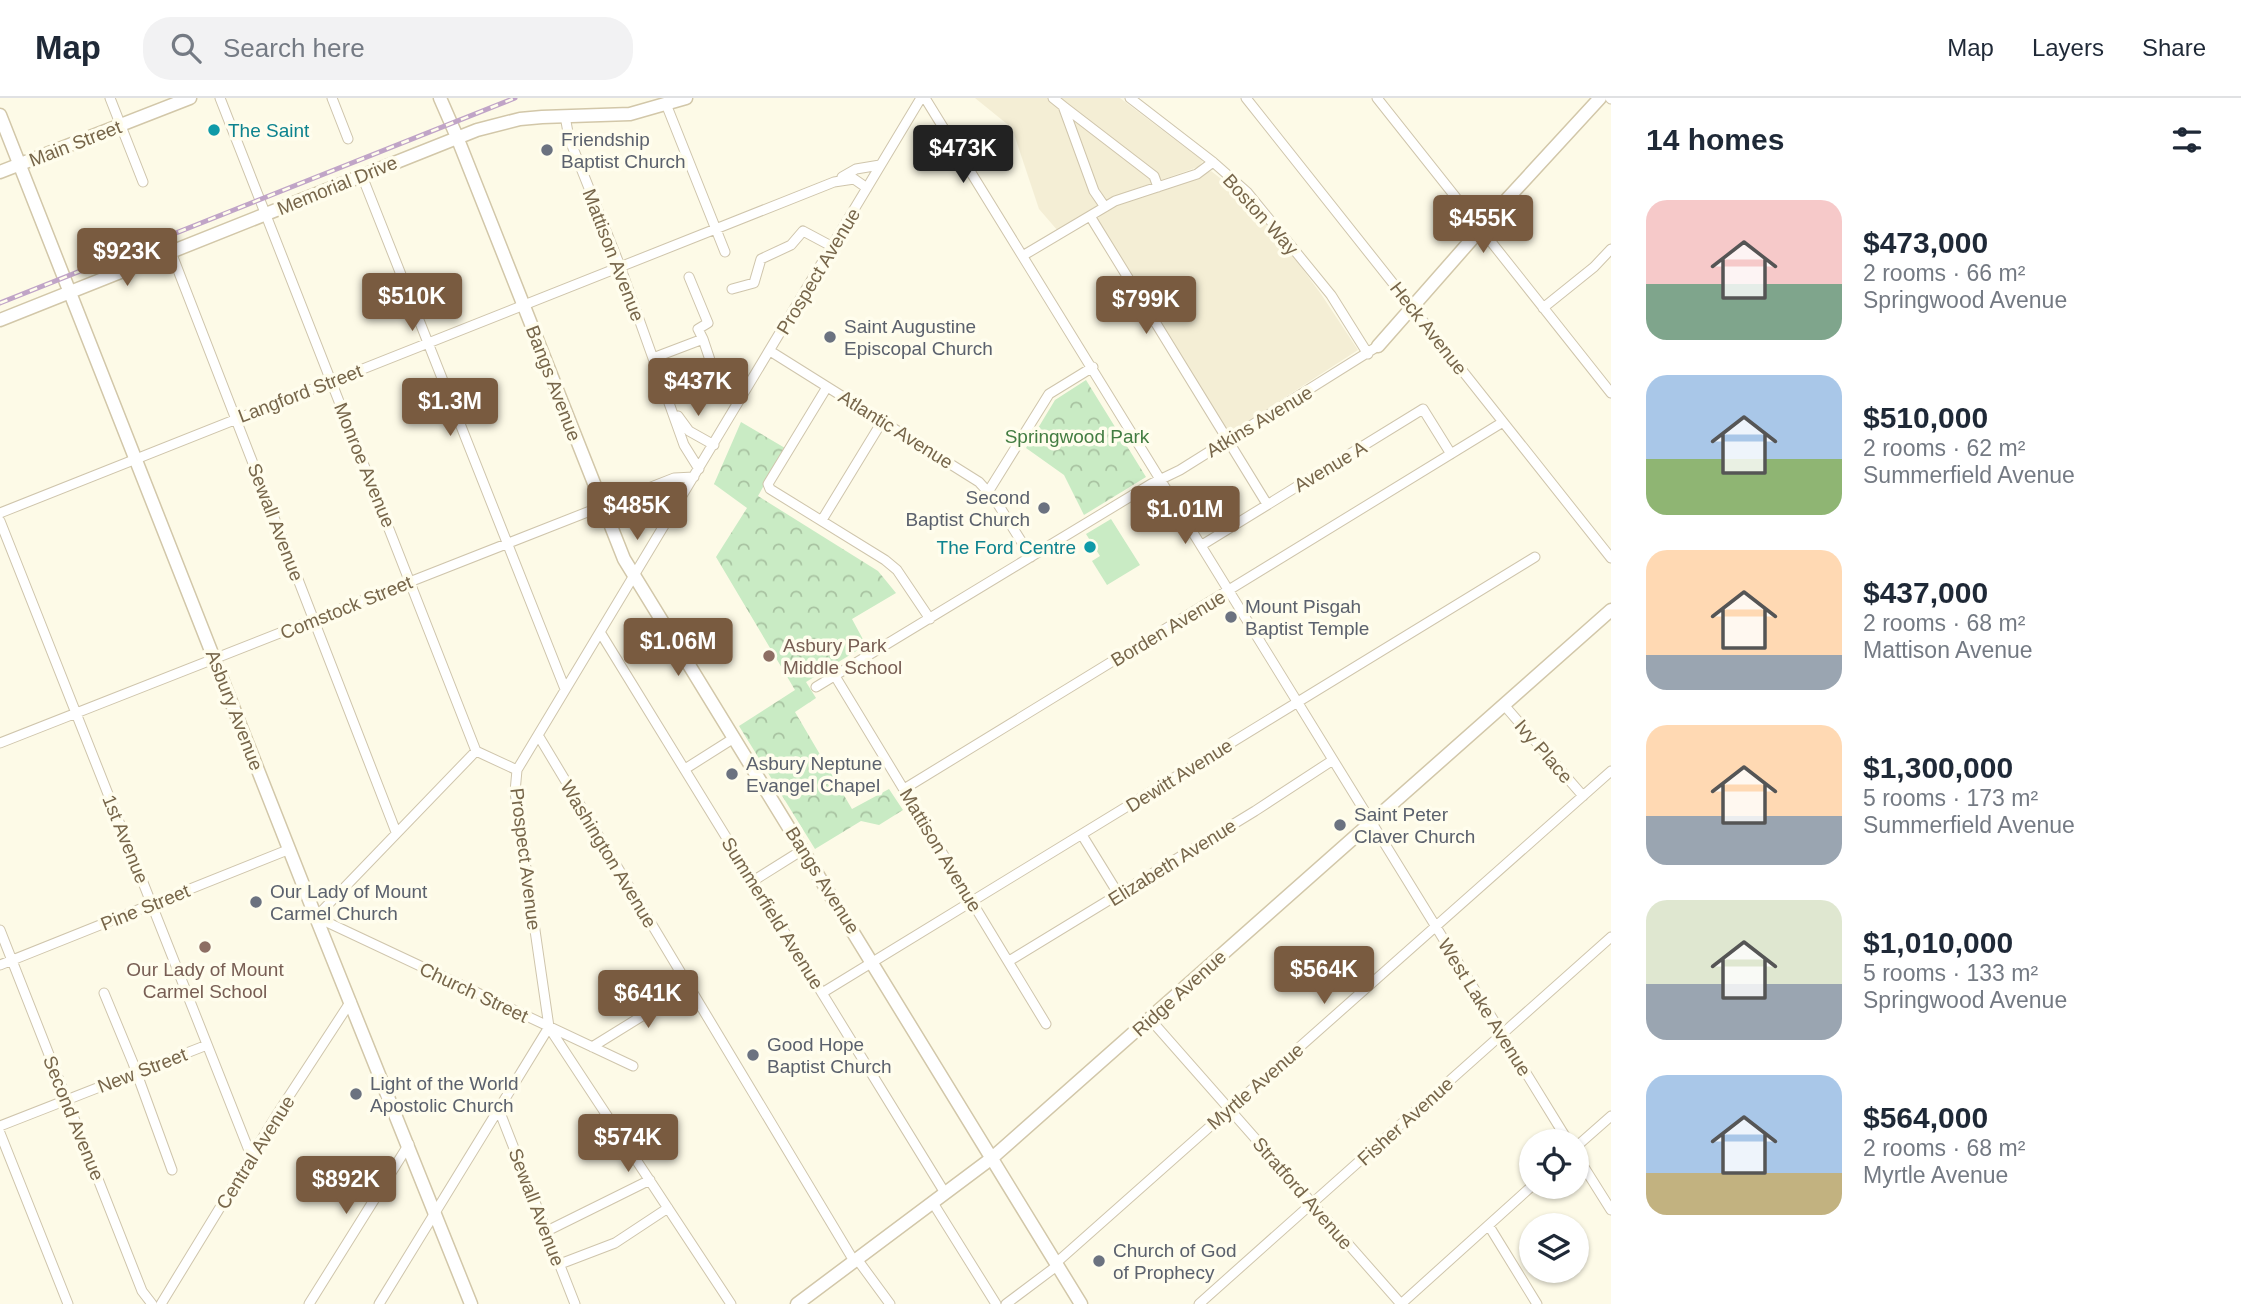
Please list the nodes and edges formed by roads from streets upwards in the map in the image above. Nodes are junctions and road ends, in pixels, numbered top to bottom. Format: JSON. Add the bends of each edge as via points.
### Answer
{"nodes":[{"id":1,"x":110,"y":98,"type":"edge"},
{"id":2,"x":190,"y":98,"type":"edge"},
{"id":3,"x":220,"y":98,"type":"edge"},
{"id":4,"x":331,"y":98,"type":"edge"},
{"id":5,"x":440,"y":98,"type":"edge"},
{"id":6,"x":686,"y":98,"type":"edge"},
{"id":7,"x":923,"y":98,"type":"edge"},
{"id":8,"x":1053,"y":98,"type":"edge"},
{"id":9,"x":1130,"y":98,"type":"edge"},
{"id":10,"x":1246,"y":98,"type":"edge"},
{"id":11,"x":1377,"y":98,"type":"edge"},
{"id":12,"x":1601,"y":98,"type":"edge"},
{"id":13,"x":666,"y":104,"type":"junction"},
{"id":14,"x":1063,"y":106,"type":"junction"},
{"id":15,"x":0,"y":115,"type":"edge"},
{"id":16,"x":565,"y":117,"type":"junction"},
{"id":17,"x":121,"y":125,"type":"junction"},
{"id":18,"x":457,"y":137,"type":"junction"},
{"id":19,"x":348,"y":139,"type":"dead end"},
{"id":20,"x":1213,"y":162,"type":"junction"},
{"id":21,"x":20,"y":164,"type":"junction"},
{"id":22,"x":880,"y":165,"type":"junction"},
{"id":23,"x":0,"y":172,"type":"edge"},
{"id":24,"x":362,"y":176,"type":"junction"},
{"id":25,"x":143,"y":182,"type":"dead end"},
{"id":26,"x":834,"y":182,"type":"junction"},
{"id":27,"x":1158,"y":187,"type":"junction"},
{"id":28,"x":867,"y":188,"type":"junction"},
{"id":29,"x":1105,"y":207,"type":"junction"},
{"id":30,"x":266,"y":214,"type":"junction"},
{"id":31,"x":1090,"y":216,"type":"junction"},
{"id":32,"x":716,"y":229,"type":"junction"},
{"id":33,"x":1482,"y":229,"type":"junction"},
{"id":34,"x":833,"y":247,"type":"junction"},
{"id":35,"x":1611,"y":249,"type":"edge"},
{"id":36,"x":171,"y":252,"type":"junction"},
{"id":37,"x":725,"y":252,"type":"dead end"},
{"id":38,"x":1024,"y":255,"type":"junction"},
{"id":39,"x":620,"y":266,"type":"junction"},
{"id":40,"x":689,"y":277,"type":"dead end"},
{"id":41,"x":732,"y":289,"type":"dead end"},
{"id":42,"x":70,"y":292,"type":"junction"},
{"id":43,"x":524,"y":305,"type":"junction"},
{"id":44,"x":1413,"y":308,"type":"junction"},
{"id":45,"x":1543,"y":309,"type":"junction"},
{"id":46,"x":0,"y":320,"type":"edge"},
{"id":47,"x":703,"y":339,"type":"junction"},
{"id":48,"x":428,"y":343,"type":"junction"},
{"id":49,"x":1373,"y":350,"type":"junction"},
{"id":50,"x":770,"y":351,"type":"junction"},
{"id":51,"x":653,"y":358,"type":"junction"},
{"id":52,"x":712,"y":366,"type":"dead end"},
{"id":53,"x":1093,"y":367,"type":"junction"},
{"id":54,"x":1611,"y":374,"type":"edge"},
{"id":55,"x":332,"y":380,"type":"junction"},
{"id":56,"x":1603,"y":383,"type":"junction"},
{"id":57,"x":827,"y":387,"type":"junction"},
{"id":58,"x":1611,"y":393,"type":"edge"},
{"id":59,"x":670,"y":405,"type":"junction"},
{"id":60,"x":236,"y":418,"type":"junction"},
{"id":61,"x":883,"y":421,"type":"junction"},
{"id":62,"x":1503,"y":422,"type":"junction"},
{"id":63,"x":1227,"y":441,"type":"junction"},
{"id":64,"x":713,"y":445,"type":"junction"},
{"id":65,"x":1451,"y":454,"type":"junction"},
{"id":66,"x":136,"y":459,"type":"junction"},
{"id":67,"x":696,"y":473,"type":"junction"},
{"id":68,"x":1161,"y":479,"type":"junction"},
{"id":69,"x":988,"y":492,"type":"junction"},
{"id":70,"x":1267,"y":504,"type":"junction"},
{"id":71,"x":603,"y":506,"type":"junction"},
{"id":72,"x":0,"y":513,"type":"edge"},
{"id":73,"x":822,"y":520,"type":"junction"},
{"id":74,"x":0,"y":521,"type":"edge"},
{"id":75,"x":507,"y":543,"type":"junction"},
{"id":76,"x":1202,"y":545,"type":"junction"},
{"id":77,"x":1031,"y":557,"type":"junction"},
{"id":78,"x":1535,"y":557,"type":"dead end"},
{"id":79,"x":1611,"y":558,"type":"edge"},
{"id":80,"x":634,"y":575,"type":"junction"},
{"id":81,"x":411,"y":581,"type":"junction"},
{"id":82,"x":1229,"y":590,"type":"junction"},
{"id":83,"x":1611,"y":610,"type":"edge"},
{"id":84,"x":314,"y":619,"type":"junction"},
{"id":85,"x":930,"y":619,"type":"junction"},
{"id":86,"x":600,"y":632,"type":"junction"},
{"id":87,"x":215,"y":658,"type":"junction"},
{"id":88,"x":835,"y":676,"type":"junction"},
{"id":89,"x":816,"y":687,"type":"dead end"},
{"id":90,"x":565,"y":689,"type":"junction"},
{"id":91,"x":1298,"y":702,"type":"junction"},
{"id":92,"x":1504,"y":705,"type":"junction"},
{"id":93,"x":76,"y":713,"type":"junction"},
{"id":94,"x":538,"y":736,"type":"junction"},
{"id":95,"x":734,"y":738,"type":"junction"},
{"id":96,"x":0,"y":743,"type":"edge"},
{"id":97,"x":476,"y":751,"type":"junction"},
{"id":98,"x":1333,"y":760,"type":"junction"},
{"id":99,"x":685,"y":769,"type":"junction"},
{"id":100,"x":517,"y":770,"type":"junction"},
{"id":101,"x":1611,"y":771,"type":"edge"},
{"id":102,"x":904,"y":789,"type":"junction"},
{"id":103,"x":1583,"y":796,"type":"junction"},
{"id":104,"x":1371,"y":823,"type":"junction"},
{"id":105,"x":397,"y":832,"type":"junction"},
{"id":106,"x":1082,"y":835,"type":"junction"},
{"id":107,"x":290,"y":849,"type":"junction"},
{"id":108,"x":804,"y":849,"type":"junction"},
{"id":109,"x":753,"y":881,"type":"junction"},
{"id":110,"x":1119,"y":895,"type":"junction"},
{"id":111,"x":972,"y":901,"type":"junction"},
{"id":112,"x":152,"y":905,"type":"junction"},
{"id":113,"x":316,"y":916,"type":"junction"},
{"id":114,"x":1435,"y":927,"type":"junction"},
{"id":115,"x":0,"y":930,"type":"edge"},
{"id":116,"x":1611,"y":937,"type":"edge"},
{"id":117,"x":12,"y":960,"type":"junction"},
{"id":118,"x":873,"y":961,"type":"junction"},
{"id":119,"x":1009,"y":961,"type":"junction"},
{"id":120,"x":0,"y":965,"type":"edge"},
{"id":121,"x":689,"y":987,"type":"junction"},
{"id":122,"x":104,"y":993,"type":"dead end"},
{"id":123,"x":822,"y":993,"type":"junction"},
{"id":124,"x":351,"y":1001,"type":"junction"},
{"id":125,"x":1150,"y":1019,"type":"junction"},
{"id":126,"x":1046,"y":1024,"type":"dead end"},
{"id":127,"x":550,"y":1027,"type":"junction"},
{"id":128,"x":1502,"y":1034,"type":"junction"},
{"id":129,"x":207,"y":1045,"type":"junction"},
{"id":130,"x":592,"y":1047,"type":"junction"},
{"id":131,"x":633,"y":1066,"type":"dead end"},
{"id":132,"x":135,"y":1073,"type":"junction"},
{"id":133,"x":67,"y":1100,"type":"junction"},
{"id":134,"x":1229,"y":1109,"type":"junction"},
{"id":135,"x":499,"y":1110,"type":"junction"},
{"id":136,"x":1611,"y":1115,"type":"edge"},
{"id":137,"x":0,"y":1126,"type":"edge"},
{"id":138,"x":1561,"y":1129,"type":"edge"},
{"id":139,"x":0,"y":1133,"type":"edge"},
{"id":140,"x":1589,"y":1135,"type":"edge"},
{"id":141,"x":409,"y":1144,"type":"junction"},
{"id":142,"x":252,"y":1158,"type":"junction"},
{"id":143,"x":992,"y":1158,"type":"junction"},
{"id":144,"x":172,"y":1170,"type":"dead end"},
{"id":145,"x":1589,"y":1175,"type":"edge"},
{"id":146,"x":650,"y":1180,"type":"junction"},
{"id":147,"x":945,"y":1194,"type":"junction"},
{"id":148,"x":1519,"y":1198,"type":"edge"},
{"id":149,"x":1312,"y":1202,"type":"junction"},
{"id":150,"x":933,"y":1203,"type":"junction"},
{"id":151,"x":668,"y":1208,"type":"junction"},
{"id":152,"x":1611,"y":1210,"type":"edge"},
{"id":153,"x":436,"y":1214,"type":"junction"},
{"id":154,"x":1489,"y":1226,"type":"junction"},
{"id":155,"x":547,"y":1231,"type":"junction"},
{"id":156,"x":856,"y":1260,"type":"junction"},
{"id":157,"x":560,"y":1264,"type":"junction"},
{"id":158,"x":1057,"y":1264,"type":"junction"},
{"id":159,"x":68,"y":1304,"type":"edge"},
{"id":160,"x":152,"y":1304,"type":"edge"},
{"id":161,"x":161,"y":1304,"type":"edge"},
{"id":162,"x":309,"y":1304,"type":"edge"},
{"id":163,"x":379,"y":1304,"type":"edge"},
{"id":164,"x":471,"y":1304,"type":"edge"},
{"id":165,"x":575,"y":1304,"type":"edge"},
{"id":166,"x":731,"y":1304,"type":"edge"},
{"id":167,"x":797,"y":1304,"type":"edge"},
{"id":168,"x":890,"y":1304,"type":"edge"},
{"id":169,"x":996,"y":1304,"type":"edge"},
{"id":170,"x":1006,"y":1304,"type":"edge"},
{"id":171,"x":1081,"y":1304,"type":"edge"},
{"id":172,"x":1199,"y":1304,"type":"edge"},
{"id":173,"x":1401,"y":1304,"type":"edge"},
{"id":174,"x":1537,"y":1304,"type":"edge"}],
"edges":[{"from":1,"to":17,"type":"street"},
{"from":2,"to":17,"type":"street","name":"Main Street"},
{"from":3,"to":30,"type":"street","name":"Monroe Avenue"},
{"from":4,"to":19,"type":"street"},
{"from":5,"to":18,"type":"street","name":"Bangs Avenue"},
{"from":6,"to":13,"type":"street","name":"Memorial Drive"},
{"from":7,"to":22,"type":"street","name":"Prospect Avenue"},
{"from":7,"to":38,"type":"street","name":"West Lake Avenue"},
{"from":8,"to":14,"type":"street"},
{"from":9,"to":20,"type":"street","name":"Boston Way"},
{"from":10,"to":44,"type":"street","name":"Heck Avenue"},
{"from":11,"to":33,"type":"street"},
{"from":12,"to":33,"type":"street","name":"Atkins Avenue"},
{"from":13,"to":16,"type":"street","name":"Memorial Drive","via":[[630,114]]},
{"from":13,"to":32,"type":"street"},
{"from":14,"to":27,"type":"street","via":[[1154,176]]},
{"from":14,"to":29,"type":"street","via":[[1094,191]]},
{"from":15,"to":21,"type":"street","name":"Asbury Avenue"},
{"from":16,"to":18,"type":"street","name":"Memorial Drive","via":[[520,119]]},
{"from":16,"to":39,"type":"street","name":"Mattison Avenue","via":[[569,138]]},
{"from":17,"to":21,"type":"street","name":"Main Street"},
{"from":17,"to":25,"type":"street"},
{"from":18,"to":24,"type":"street","name":"Memorial Drive"},
{"from":18,"to":43,"type":"street","name":"Bangs Avenue"},
{"from":20,"to":27,"type":"street","via":[[1197,174]]},
{"from":20,"to":49,"type":"street","name":"Boston Way","via":[[1247,192]]},
{"from":21,"to":23,"type":"street","name":"Main Street"},
{"from":21,"to":42,"type":"street","name":"Asbury Avenue"},
{"from":22,"to":26,"type":"street","name":"Langford Street","via":[[856,169]]},
{"from":22,"to":28,"type":"street","name":"Prospect Avenue"},
{"from":24,"to":30,"type":"street","name":"Memorial Drive"},
{"from":24,"to":48,"type":"street"},
{"from":26,"to":28,"type":"street","via":[[854,179]]},
{"from":26,"to":32,"type":"street","name":"Langford Street"},
{"from":27,"to":29,"type":"street"},
{"from":28,"to":34,"type":"street","name":"Prospect Avenue"},
{"from":29,"to":31,"type":"street"},
{"from":30,"to":36,"type":"street","name":"Memorial Drive"},
{"from":30,"to":55,"type":"street","name":"Monroe Avenue"},
{"from":31,"to":38,"type":"street"},
{"from":31,"to":63,"type":"street"},
{"from":32,"to":37,"type":"street"},
{"from":32,"to":39,"type":"street","name":"Langford Street"},
{"from":33,"to":44,"type":"street","name":"Atkins Avenue"},
{"from":33,"to":45,"type":"street"},
{"from":34,"to":41,"type":"street","via":[[803,231],[791,244],[761,259],[754,283]]},
{"from":34,"to":50,"type":"street","name":"Prospect Avenue"},
{"from":35,"to":45,"type":"street"},
{"from":36,"to":42,"type":"street","name":"Memorial Drive"},
{"from":36,"to":60,"type":"street","name":"Sewall Avenue"},
{"from":38,"to":53,"type":"street","name":"West Lake Avenue"},
{"from":39,"to":43,"type":"street","name":"Langford Street"},
{"from":39,"to":51,"type":"street","name":"Mattison Avenue"},
{"from":40,"to":47,"type":"street","via":[[708,323],[698,329]]},
{"from":42,"to":46,"type":"street","name":"Memorial Drive"},
{"from":42,"to":66,"type":"street","name":"Asbury Avenue"},
{"from":43,"to":48,"type":"street","name":"Langford Street"},
{"from":43,"to":71,"type":"street","name":"Bangs Avenue"},
{"from":44,"to":49,"type":"street","name":"Atkins Avenue"},
{"from":44,"to":62,"type":"street","name":"Heck Avenue"},
{"from":45,"to":56,"type":"street"},
{"from":47,"to":51,"type":"street"},
{"from":47,"to":52,"type":"street"},
{"from":48,"to":55,"type":"street","name":"Langford Street"},
{"from":48,"to":75,"type":"street"},
{"from":49,"to":63,"type":"street","name":"Atkins Avenue"},
{"from":50,"to":57,"type":"street","name":"Atlantic Avenue"},
{"from":50,"to":64,"type":"street","name":"Prospect Avenue"},
{"from":51,"to":59,"type":"street","name":"Mattison Avenue"},
{"from":53,"to":68,"type":"street","name":"West Lake Avenue"},
{"from":53,"to":69,"type":"street","via":[[1049,394]]},
{"from":54,"to":56,"type":"street"},
{"from":55,"to":60,"type":"street","name":"Langford Street"},
{"from":55,"to":81,"type":"street","name":"Monroe Avenue"},
{"from":56,"to":58,"type":"street"},
{"from":57,"to":61,"type":"street","name":"Atlantic Avenue"},
{"from":57,"to":73,"type":"street","via":[[768,484]]},
{"from":59,"to":64,"type":"street","via":[[689,431]]},
{"from":59,"to":67,"type":"street","name":"Mattison Avenue"},
{"from":60,"to":66,"type":"street","name":"Langford Street"},
{"from":60,"to":84,"type":"street","name":"Sewall Avenue"},
{"from":61,"to":69,"type":"street","name":"Atlantic Avenue","via":[[968,474]]},
{"from":61,"to":73,"type":"street"},
{"from":62,"to":65,"type":"street","name":"Borden Avenue"},
{"from":62,"to":79,"type":"street","name":"Heck Avenue"},
{"from":63,"to":68,"type":"street","name":"Atkins Avenue"},
{"from":63,"to":70,"type":"street"},
{"from":64,"to":67,"type":"street","name":"Prospect Avenue"},
{"from":65,"to":70,"type":"street","name":"Avenue A","via":[[1423,410]]},
{"from":65,"to":82,"type":"street","name":"Borden Avenue"},
{"from":66,"to":72,"type":"street","name":"Langford Street"},
{"from":66,"to":87,"type":"street","name":"Asbury Avenue"},
{"from":67,"to":71,"type":"street","name":"Comstock Street"},
{"from":67,"to":80,"type":"street","name":"Prospect Avenue"},
{"from":68,"to":76,"type":"street","name":"West Lake Avenue"},
{"from":68,"to":77,"type":"street","name":"Atkins Avenue"},
{"from":69,"to":77,"type":"street","name":"Atlantic Avenue"},
{"from":70,"to":76,"type":"street","name":"Avenue A"},
{"from":71,"to":75,"type":"street","name":"Comstock Street"},
{"from":71,"to":80,"type":"street","name":"Bangs Avenue"},
{"from":73,"to":85,"type":"street","via":[[897,570]]},
{"from":74,"to":93,"type":"street","name":"1st Avenue"},
{"from":75,"to":81,"type":"street","name":"Comstock Street"},
{"from":75,"to":90,"type":"street"},
{"from":76,"to":82,"type":"street","name":"West Lake Avenue"},
{"from":77,"to":85,"type":"street","name":"Atkins Avenue"},
{"from":78,"to":91,"type":"street","name":"Dewitt Avenue"},
{"from":80,"to":86,"type":"street","name":"Prospect Avenue"},
{"from":80,"to":95,"type":"street","name":"Bangs Avenue"},
{"from":81,"to":84,"type":"street","name":"Comstock Street"},
{"from":81,"to":97,"type":"street","name":"Monroe Avenue"},
{"from":82,"to":91,"type":"street","name":"West Lake Avenue"},
{"from":82,"to":102,"type":"street","name":"Borden Avenue"},
{"from":83,"to":92,"type":"street","name":"Ridge Avenue"},
{"from":84,"to":87,"type":"street","name":"Comstock Street"},
{"from":84,"to":105,"type":"street","name":"Sewall Avenue"},
{"from":85,"to":88,"type":"street","name":"Atkins Avenue"},
{"from":86,"to":90,"type":"street","name":"Prospect Avenue"},
{"from":86,"to":99,"type":"street","name":"Summerfield Avenue"},
{"from":87,"to":93,"type":"street","name":"Comstock Street"},
{"from":87,"to":107,"type":"street","name":"Asbury Avenue"},
{"from":88,"to":89,"type":"street","name":"Atkins Avenue"},
{"from":88,"to":102,"type":"street","name":"Mattison Avenue"},
{"from":90,"to":94,"type":"street","name":"Prospect Avenue"},
{"from":91,"to":98,"type":"street","name":"West Lake Avenue"},
{"from":91,"to":106,"type":"street","name":"Dewitt Avenue"},
{"from":92,"to":103,"type":"street","name":"Ivy Place"},
{"from":92,"to":104,"type":"street","name":"Ridge Avenue"},
{"from":93,"to":96,"type":"street","name":"Comstock Street"},
{"from":93,"to":112,"type":"street","name":"1st Avenue"},
{"from":94,"to":100,"type":"street","name":"Prospect Avenue"},
{"from":94,"to":121,"type":"street","name":"Washington Avenue"},
{"from":95,"to":99,"type":"street"},
{"from":95,"to":108,"type":"street","name":"Bangs Avenue"},
{"from":97,"to":100,"type":"street"},
{"from":97,"to":105,"type":"street"},
{"from":98,"to":104,"type":"street","name":"West Lake Avenue"},
{"from":98,"to":110,"type":"street","name":"Elizabeth Avenue"},
{"from":99,"to":109,"type":"street","name":"Summerfield Avenue"},
{"from":100,"to":127,"type":"street","name":"Prospect Avenue","via":[[515,792]]},
{"from":101,"to":103,"type":"street","name":"Myrtle Avenue"},
{"from":102,"to":111,"type":"street","name":"Mattison Avenue"},
{"from":103,"to":114,"type":"street","name":"Myrtle Avenue"},
{"from":104,"to":114,"type":"street","name":"West Lake Avenue"},
{"from":104,"to":125,"type":"street","name":"Ridge Avenue"},
{"from":105,"to":113,"type":"street"},
{"from":106,"to":110,"type":"street"},
{"from":106,"to":111,"type":"street","name":"Dewitt Avenue"},
{"from":107,"to":112,"type":"street","name":"Pine Street"},
{"from":107,"to":113,"type":"street","name":"Asbury Avenue"},
{"from":108,"to":109,"type":"street"},
{"from":108,"to":118,"type":"street","name":"Bangs Avenue"},
{"from":109,"to":123,"type":"street","name":"Summerfield Avenue"},
{"from":110,"to":119,"type":"street","name":"Elizabeth Avenue"},
{"from":111,"to":118,"type":"street","name":"Dewitt Avenue"},
{"from":111,"to":119,"type":"street","name":"Mattison Avenue"},
{"from":112,"to":117,"type":"street","name":"Pine Street"},
{"from":112,"to":129,"type":"street","name":"1st Avenue"},
{"from":113,"to":124,"type":"street","name":"Asbury Avenue"},
{"from":113,"to":127,"type":"street","name":"Church Street"},
{"from":114,"to":128,"type":"street","name":"West Lake Avenue"},
{"from":114,"to":134,"type":"street","name":"Myrtle Avenue"},
{"from":115,"to":117,"type":"street","name":"Second Avenue"},
{"from":116,"to":128,"type":"street","name":"Fisher Avenue"},
{"from":117,"to":120,"type":"street","name":"Pine Street"},
{"from":117,"to":133,"type":"street","name":"Second Avenue"},
{"from":118,"to":123,"type":"street","name":"Dewitt Avenue"},
{"from":118,"to":143,"type":"street","name":"Bangs Avenue"},
{"from":119,"to":126,"type":"street","name":"Mattison Avenue"},
{"from":121,"to":130,"type":"street"},
{"from":121,"to":156,"type":"street","name":"Washington Avenue"},
{"from":122,"to":132,"type":"street"},
{"from":123,"to":147,"type":"street","name":"Summerfield Avenue"},
{"from":124,"to":141,"type":"street","name":"Asbury Avenue"},
{"from":124,"to":142,"type":"street","name":"Central Avenue"},
{"from":125,"to":134,"type":"street","name":"Stratford Avenue"},
{"from":125,"to":143,"type":"street","name":"Ridge Avenue"},
{"from":127,"to":130,"type":"street","name":"Church Street"},
{"from":127,"to":135,"type":"street"},
{"from":127,"to":146,"type":"street"},
{"from":128,"to":138,"type":"street","name":"West Lake Avenue"},
{"from":128,"to":149,"type":"street","name":"Fisher Avenue"},
{"from":129,"to":132,"type":"street","name":"New Street"},
{"from":129,"to":142,"type":"street","name":"1st Avenue"},
{"from":130,"to":131,"type":"street","name":"Church Street"},
{"from":132,"to":133,"type":"street","name":"New Street"},
{"from":132,"to":144,"type":"street"},
{"from":133,"to":137,"type":"street","name":"New Street"},
{"from":133,"to":160,"type":"street","name":"Second Avenue","via":[[142,1291]]},
{"from":134,"to":149,"type":"street","name":"Stratford Avenue"},
{"from":134,"to":158,"type":"street","name":"Myrtle Avenue"},
{"from":135,"to":153,"type":"street"},
{"from":135,"to":155,"type":"street","name":"Sewall Avenue"},
{"from":136,"to":140,"type":"street"},
{"from":139,"to":159,"type":"street"},
{"from":141,"to":153,"type":"street","name":"Asbury Avenue"},
{"from":141,"to":162,"type":"street"},
{"from":142,"to":161,"type":"street","name":"Central Avenue"},
{"from":143,"to":147,"type":"street","name":"Ridge Avenue"},
{"from":143,"to":158,"type":"street","name":"Bangs Avenue"},
{"from":145,"to":152,"type":"street"},
{"from":146,"to":151,"type":"street"},
{"from":146,"to":155,"type":"street"},
{"from":147,"to":150,"type":"street","name":"Ridge Avenue"},
{"from":148,"to":154,"type":"street"},
{"from":149,"to":172,"type":"street","name":"Fisher Avenue"},
{"from":149,"to":173,"type":"street","name":"Stratford Avenue"},
{"from":150,"to":156,"type":"street","name":"Ridge Avenue"},
{"from":150,"to":169,"type":"street"},
{"from":151,"to":157,"type":"street","via":[[615,1243]]},
{"from":151,"to":166,"type":"street"},
{"from":153,"to":163,"type":"street"},
{"from":153,"to":164,"type":"street","name":"Asbury Avenue"},
{"from":154,"to":173,"type":"street"},
{"from":154,"to":174,"type":"street"},
{"from":155,"to":157,"type":"street","name":"Sewall Avenue"},
{"from":156,"to":167,"type":"street","name":"Ridge Avenue"},
{"from":156,"to":168,"type":"street","name":"Washington Avenue"},
{"from":157,"to":165,"type":"street","name":"Sewall Avenue"},
{"from":158,"to":170,"type":"street","name":"Myrtle Avenue"},
{"from":158,"to":171,"type":"street","name":"Bangs Avenue"}]}
